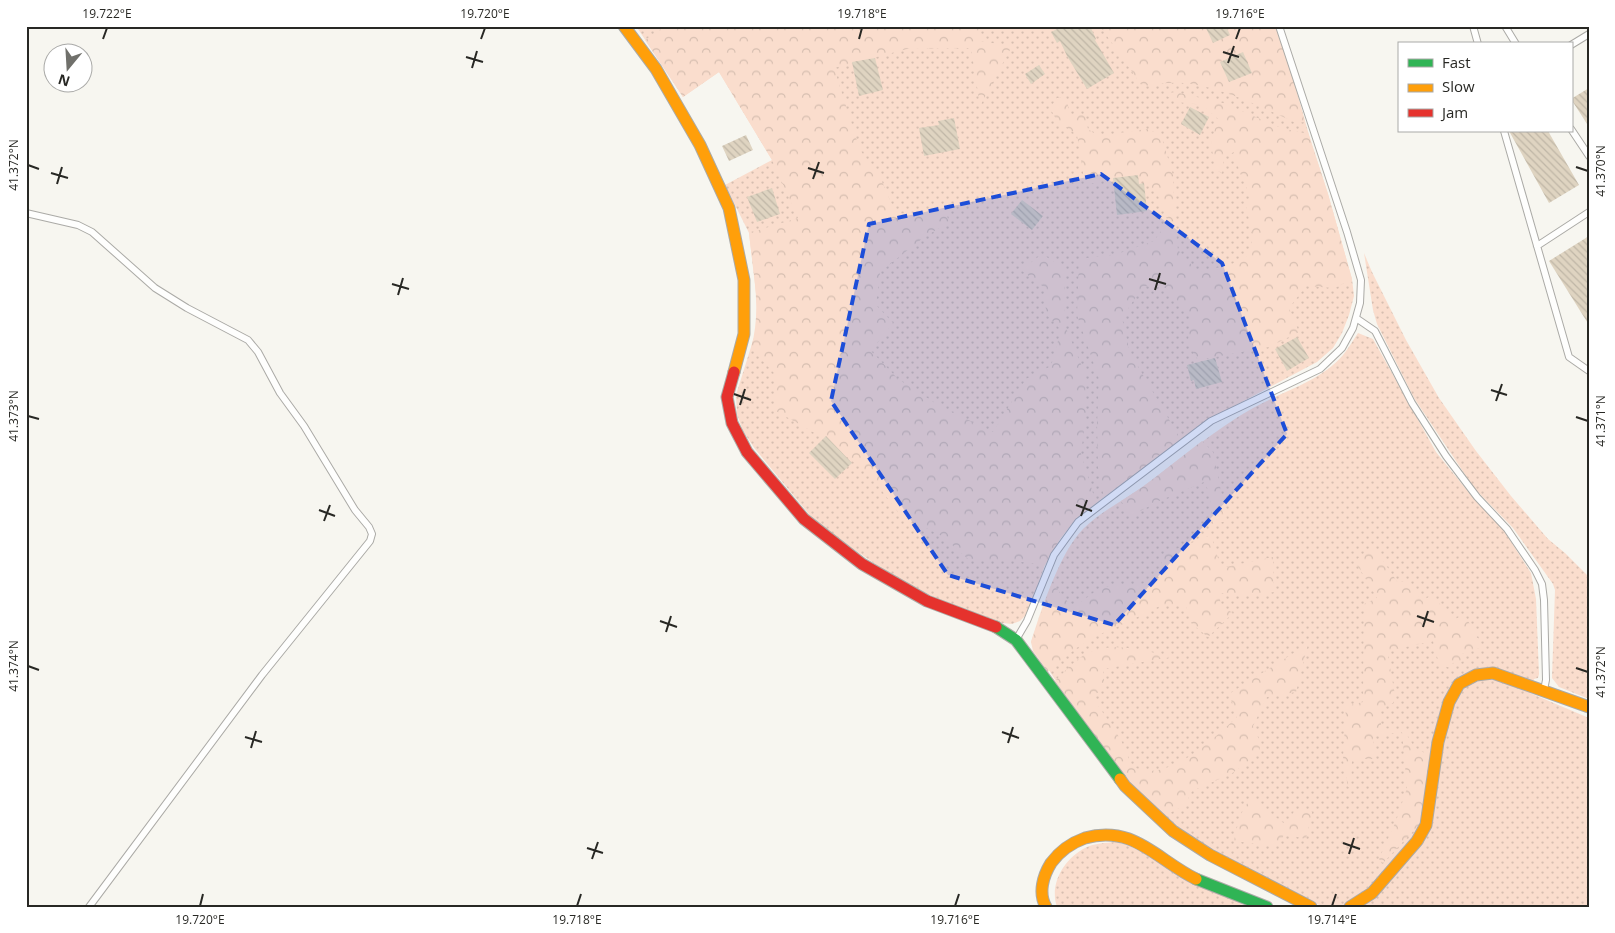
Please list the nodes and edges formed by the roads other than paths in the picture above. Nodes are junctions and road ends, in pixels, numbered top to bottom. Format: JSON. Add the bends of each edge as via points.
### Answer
{"nodes":[{"id":1,"x":624,"y":26,"type":"edge"},
{"id":2,"x":1279,"y":26,"type":"edge"},
{"id":3,"x":1473,"y":26,"type":"edge"},
{"id":4,"x":1505,"y":26,"type":"edge"},
{"id":5,"x":1589,"y":34,"type":"edge"},
{"id":6,"x":1477,"y":42,"type":"edge"},
{"id":7,"x":1515,"y":42,"type":"edge"},
{"id":8,"x":1572,"y":44,"type":"edge"},
{"id":9,"x":1572,"y":130,"type":"edge"},
{"id":10,"x":1504,"y":132,"type":"edge"},
{"id":11,"x":1589,"y":156,"type":"edge"},
{"id":12,"x":26,"y":212,"type":"edge"},
{"id":13,"x":1589,"y":212,"type":"edge"},
{"id":14,"x":1537,"y":246,"type":"junction"},
{"id":15,"x":1356,"y":318,"type":"junction"},
{"id":16,"x":1589,"y":371,"type":"edge"},
{"id":17,"x":1016,"y":640,"type":"junction"},
{"id":18,"x":1544,"y":691,"type":"junction"},
{"id":19,"x":1589,"y":707,"type":"edge"},
{"id":20,"x":89,"y":907,"type":"edge"},
{"id":21,"x":1046,"y":907,"type":"edge"},
{"id":22,"x":1267,"y":907,"type":"edge"},
{"id":23,"x":1311,"y":907,"type":"edge"},
{"id":24,"x":1350,"y":907,"type":"edge"}],
"edges":[{"from":1,"to":17,"type":"street","via":[[656,69],[700,145],[728,208],[744,280],[744,334],[727,397],[732,423],[746,452],[804,519],[862,564],[927,600],[999,628]]},
{"from":2,"to":15,"type":"lane","via":[[1357,262],[1361,280]]},
{"from":3,"to":6,"type":"lane"},
{"from":4,"to":7,"type":"lane"},
{"from":5,"to":8,"type":"lane"},
{"from":9,"to":11,"type":"lane"},
{"from":10,"to":14,"type":"lane"},
{"from":12,"to":20,"type":"lane","via":[[78,225],[92,232],[155,288],[248,340],[372,534],[370,541],[262,675]]},
{"from":13,"to":14,"type":"lane"},
{"from":14,"to":16,"type":"lane","via":[[1569,357]]},
{"from":15,"to":17,"type":"lane","via":[[1342,348],[1320,369],[1211,420],[1078,522],[1054,555]]},
{"from":15,"to":18,"type":"lane","via":[[1375,331],[1412,403],[1446,456],[1477,497],[1507,528],[1535,570],[1542,584],[1544,600]]},
{"from":17,"to":23,"type":"street","via":[[1125,786],[1173,831],[1210,855]]},
{"from":18,"to":19,"type":"street"},
{"from":18,"to":24,"type":"street","via":[[1493,673],[1476,675],[1459,684],[1449,702],[1438,742],[1426,825],[1417,841],[1372,894]]},
{"from":21,"to":22,"type":"street","via":[[1041,891],[1054,859],[1062,850],[1100,833],[1124,836],[1186,874]]}]}
